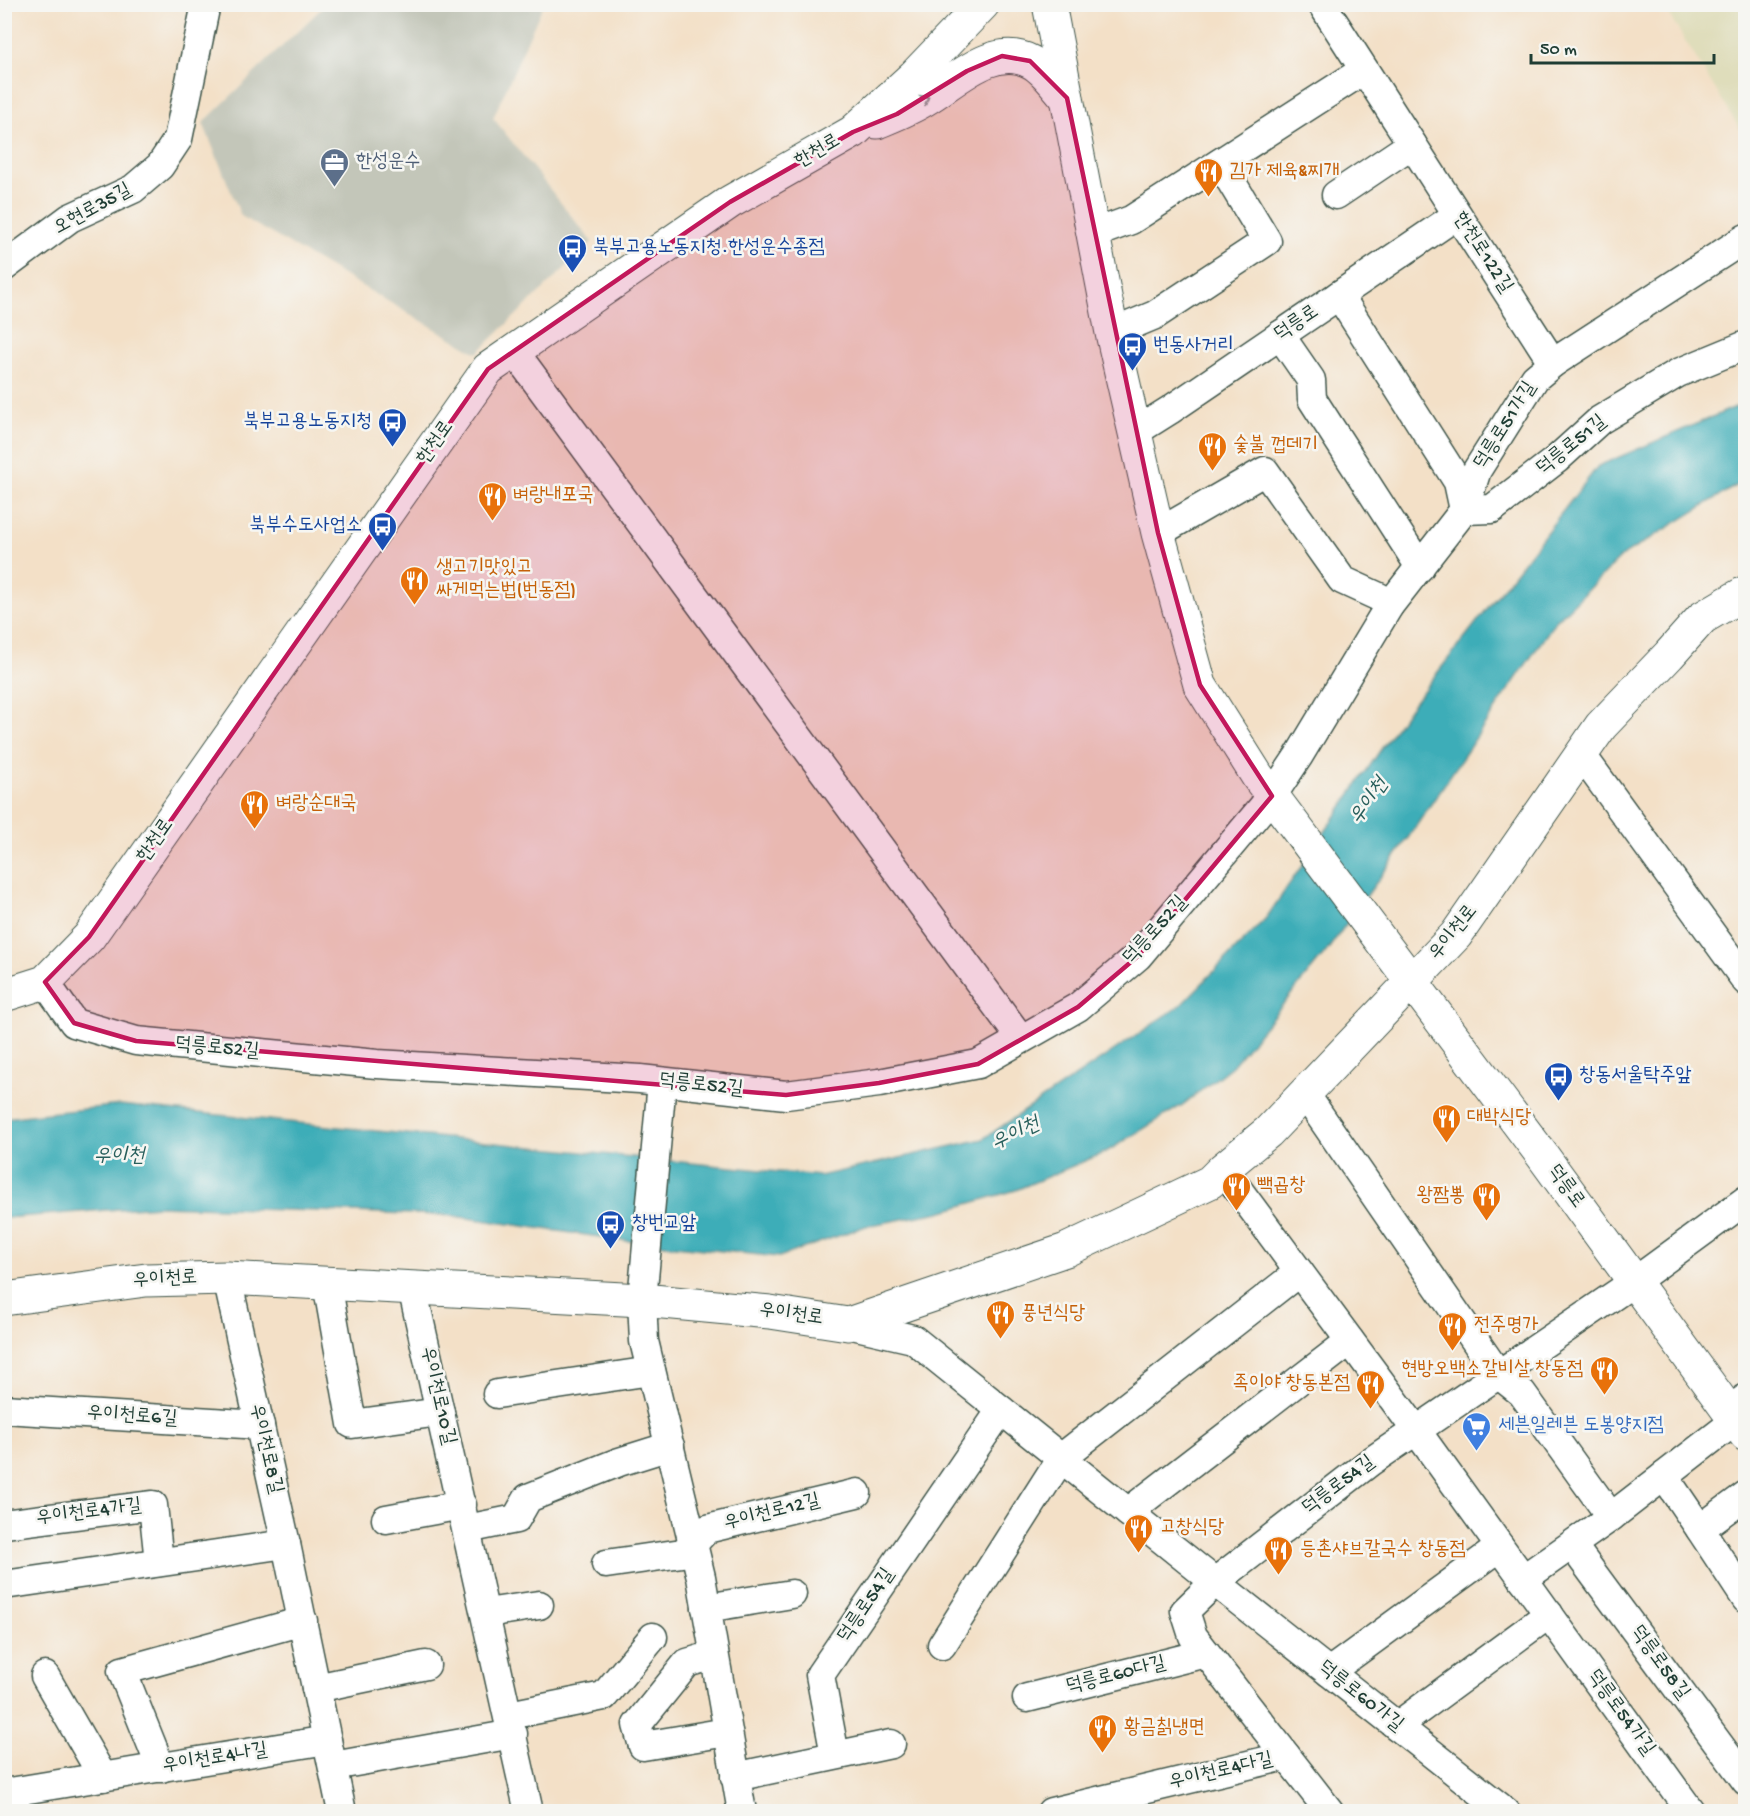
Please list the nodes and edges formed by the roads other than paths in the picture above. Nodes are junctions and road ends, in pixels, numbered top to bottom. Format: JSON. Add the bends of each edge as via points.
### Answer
{"nodes":[{"id":1,"x":206,"y":4,"type":"edge"},
{"id":2,"x":983,"y":4,"type":"edge"},
{"id":3,"x":1049,"y":4,"type":"edge"},
{"id":4,"x":1322,"y":4,"type":"edge"},
{"id":5,"x":1364,"y":70,"type":"junction"},
{"id":6,"x":1067,"y":98,"type":"junction"},
{"id":7,"x":853,"y":132,"type":"junction"},
{"id":8,"x":1412,"y":144,"type":"junction"},
{"id":9,"x":1220,"y":163,"type":"junction"},
{"id":10,"x":1336,"y":195,"type":"dead end"},
{"id":11,"x":1457,"y":215,"type":"junction"},
{"id":12,"x":1093,"y":234,"type":"junction"},
{"id":13,"x":1746,"y":238,"type":"edge"},
{"id":14,"x":4,"y":267,"type":"edge"},
{"id":15,"x":1339,"y":295,"type":"junction"},
{"id":16,"x":1112,"y":333,"type":"junction"},
{"id":17,"x":1280,"y":335,"type":"junction"},
{"id":18,"x":1746,"y":345,"type":"edge"},
{"id":19,"x":514,"y":351,"type":"junction"},
{"id":20,"x":1553,"y":363,"type":"junction"},
{"id":21,"x":1135,"y":432,"type":"junction"},
{"id":22,"x":1464,"y":510,"type":"junction"},
{"id":23,"x":1158,"y":533,"type":"junction"},
{"id":24,"x":1419,"y":567,"type":"junction"},
{"id":25,"x":1746,"y":592,"type":"edge"},
{"id":26,"x":1389,"y":606,"type":"junction"},
{"id":27,"x":1581,"y":754,"type":"junction"},
{"id":28,"x":1280,"y":807,"type":"junction"},
{"id":29,"x":1742,"y":969,"type":"edge"},
{"id":30,"x":45,"y":982,"type":"junction"},
{"id":31,"x":1412,"y":982,"type":"junction"},
{"id":32,"x":4,"y":995,"type":"edge"},
{"id":33,"x":1021,"y":1040,"type":"junction"},
{"id":34,"x":662,"y":1082,"type":"junction"},
{"id":35,"x":1305,"y":1094,"type":"junction"},
{"id":36,"x":1223,"y":1169,"type":"junction"},
{"id":37,"x":1746,"y":1200,"type":"edge"},
{"id":38,"x":1299,"y":1272,"type":"junction"},
{"id":39,"x":227,"y":1278,"type":"junction"},
{"id":40,"x":1634,"y":1282,"type":"junction"},
{"id":41,"x":327,"y":1283,"type":"junction"},
{"id":42,"x":412,"y":1287,"type":"junction"},
{"id":43,"x":932,"y":1296,"type":"junction"},
{"id":44,"x":4,"y":1299,"type":"edge"},
{"id":45,"x":642,"y":1299,"type":"junction"},
{"id":46,"x":848,"y":1324,"type":"junction"},
{"id":47,"x":914,"y":1340,"type":"junction"},
{"id":48,"x":1350,"y":1341,"type":"junction"},
{"id":49,"x":651,"y":1371,"type":"junction"},
{"id":50,"x":1498,"y":1374,"type":"junction"},
{"id":51,"x":497,"y":1394,"type":"dead end"},
{"id":52,"x":5,"y":1409,"type":"edge"},
{"id":53,"x":1001,"y":1410,"type":"junction"},
{"id":54,"x":440,"y":1412,"type":"junction"},
{"id":55,"x":1738,"y":1416,"type":"edge"},
{"id":56,"x":260,"y":1425,"type":"junction"},
{"id":57,"x":1416,"y":1430,"type":"junction"},
{"id":58,"x":670,"y":1446,"type":"junction"},
{"id":59,"x":1061,"y":1458,"type":"junction"},
{"id":60,"x":1664,"y":1476,"type":"junction"},
{"id":61,"x":857,"y":1493,"type":"dead end"},
{"id":62,"x":1746,"y":1495,"type":"edge"},
{"id":63,"x":1128,"y":1512,"type":"junction"},
{"id":64,"x":1611,"y":1516,"type":"junction"},
{"id":65,"x":464,"y":1517,"type":"junction"},
{"id":66,"x":386,"y":1519,"type":"dead end"},
{"id":67,"x":4,"y":1524,"type":"edge"},
{"id":68,"x":1700,"y":1529,"type":"junction"},
{"id":69,"x":286,"y":1544,"type":"junction"},
{"id":70,"x":693,"y":1544,"type":"junction"},
{"id":71,"x":1572,"y":1545,"type":"junction"},
{"id":72,"x":1500,"y":1547,"type":"junction"},
{"id":73,"x":159,"y":1562,"type":"junction"},
{"id":74,"x":606,"y":1564,"type":"dead end"},
{"id":75,"x":1523,"y":1579,"type":"junction"},
{"id":76,"x":1215,"y":1582,"type":"junction"},
{"id":77,"x":4,"y":1585,"type":"edge"},
{"id":78,"x":792,"y":1594,"type":"dead end"},
{"id":79,"x":1746,"y":1599,"type":"edge"},
{"id":80,"x":539,"y":1605,"type":"dead end"},
{"id":81,"x":706,"y":1608,"type":"junction"},
{"id":82,"x":486,"y":1613,"type":"junction"},
{"id":83,"x":1549,"y":1614,"type":"junction"},
{"id":84,"x":303,"y":1621,"type":"junction"},
{"id":85,"x":652,"y":1637,"type":"dead end"},
{"id":86,"x":942,"y":1645,"type":"dead end"},
{"id":87,"x":1206,"y":1653,"type":"junction"},
{"id":88,"x":714,"y":1655,"type":"junction"},
{"id":89,"x":426,"y":1665,"type":"dead end"},
{"id":90,"x":1329,"y":1672,"type":"junction"},
{"id":91,"x":45,"y":1676,"type":"dead end"},
{"id":92,"x":316,"y":1688,"type":"junction"},
{"id":93,"x":1027,"y":1698,"type":"dead end"},
{"id":94,"x":511,"y":1724,"type":"junction"},
{"id":95,"x":1397,"y":1726,"type":"junction"},
{"id":96,"x":727,"y":1731,"type":"junction"},
{"id":97,"x":891,"y":1744,"type":"dead end"},
{"id":98,"x":330,"y":1753,"type":"junction"},
{"id":99,"x":835,"y":1755,"type":"junction"},
{"id":100,"x":1286,"y":1756,"type":"junction"},
{"id":101,"x":161,"y":1768,"type":"junction"},
{"id":102,"x":103,"y":1777,"type":"junction"},
{"id":103,"x":735,"y":1777,"type":"junction"},
{"id":104,"x":1746,"y":1781,"type":"edge"},
{"id":105,"x":4,"y":1793,"type":"edge"},
{"id":106,"x":1117,"y":1804,"type":"edge"},
{"id":107,"x":342,"y":1812,"type":"edge"},
{"id":108,"x":529,"y":1812,"type":"edge"},
{"id":109,"x":742,"y":1812,"type":"edge"},
{"id":110,"x":1051,"y":1812,"type":"edge"},
{"id":111,"x":1330,"y":1812,"type":"edge"},
{"id":112,"x":1506,"y":1812,"type":"edge"},
{"id":113,"x":1691,"y":1812,"type":"edge"}],
"edges":[{"from":1,"to":14,"type":"street","name":"오현로35길","via":[[178,139],[160,166],[133,189],[70,218]]},
{"from":2,"to":7,"type":"main road","name":"한천로"},
{"from":3,"to":6,"type":"main road"},
{"from":4,"to":5,"type":"street","name":"한천로122길"},
{"from":5,"to":8,"type":"street","name":"한천로122길"},
{"from":5,"to":9,"type":"street"},
{"from":7,"to":6,"type":"main road","one_way":true,"via":[[927,99],[967,71],[1002,56],[1030,61]]},
{"from":6,"to":12,"type":"main road"},
{"from":7,"to":19,"type":"main road","name":"한천로","via":[[730,202]]},
{"from":8,"to":10,"type":"street"},
{"from":8,"to":11,"type":"street","name":"한천로122길"},
{"from":9,"to":12,"type":"street","via":[[1131,220]]},
{"from":9,"to":16,"type":"street","via":[[1267,241],[1155,315]]},
{"from":11,"to":15,"type":"street","name":"덕릉로"},
{"from":11,"to":20,"type":"street","name":"한천로122길"},
{"from":12,"to":16,"type":"main road"},
{"from":13,"to":20,"type":"street","name":"덕릉로51가길"},
{"from":15,"to":17,"type":"street","name":"덕릉로"},
{"from":15,"to":22,"type":"street","name":"덕릉로51가길","via":[[1458,482]]},
{"from":16,"to":21,"type":"main road"},
{"from":17,"to":21,"type":"street","name":"덕릉로"},
{"from":17,"to":24,"type":"street","via":[[1311,381],[1312,399]]},
{"from":18,"to":22,"type":"street","name":"덕릉로51길","via":[[1678,373],[1600,420],[1492,509]]},
{"from":19,"to":30,"type":"main road","name":"한천로","via":[[488,369],[89,937]]},
{"from":19,"to":33,"type":"street"},
{"from":20,"to":22,"type":"street","name":"덕릉로51가길","via":[[1535,378],[1477,470]]},
{"from":21,"to":23,"type":"main road"},
{"from":22,"to":24,"type":"street"},
{"from":23,"to":26,"type":"street","via":[[1265,471],[1342,580],[1379,597]]},
{"from":23,"to":28,"type":"main road","via":[[1200,685]]},
{"from":24,"to":26,"type":"street"},
{"from":25,"to":27,"type":"main road","name":"우이천로","via":[[1702,618],[1601,726]]},
{"from":26,"to":28,"type":"street","via":[[1298,758]]},
{"from":27,"to":29,"type":"street"},
{"from":27,"to":31,"type":"main road","name":"우이천로","via":[[1456,935]]},
{"from":28,"to":31,"type":"main road","name":"덕릉로"},
{"from":28,"to":33,"type":"street","name":"덕릉로52길","via":[[1138,956],[1078,1007]]},
{"from":30,"to":32,"type":"main road","name":"한천로"},
{"from":30,"to":34,"type":"street","name":"덕릉로52길","via":[[74,1023],[136,1041],[377,1064]]},
{"from":31,"to":35,"type":"main road","name":"우이천로"},
{"from":31,"to":40,"type":"main road","name":"덕릉로"},
{"from":33,"to":34,"type":"street","name":"덕릉로52길","via":[[978,1064],[786,1095]]},
{"from":34,"to":45,"type":"street"},
{"from":35,"to":36,"type":"main road","name":"우이천로","via":[[1268,1132]]},
{"from":35,"to":50,"type":"street"},
{"from":36,"to":38,"type":"street"},
{"from":36,"to":43,"type":"main road","name":"우이천로","via":[[1210,1182],[1066,1250]]},
{"from":37,"to":40,"type":"street","name":"덕릉로54길"},
{"from":38,"to":48,"type":"street"},
{"from":38,"to":59,"type":"street"},
{"from":39,"to":41,"type":"main road","name":"우이천로"},
{"from":39,"to":44,"type":"main road","name":"우이천로","via":[[146,1280]]},
{"from":39,"to":56,"type":"street","name":"우이천로8길"},
{"from":40,"to":50,"type":"street","name":"덕릉로54길"},
{"from":40,"to":55,"type":"main road","name":"덕릉로"},
{"from":41,"to":42,"type":"main road","name":"우이천로"},
{"from":41,"to":54,"type":"street","via":[[352,1424]]},
{"from":42,"to":45,"type":"main road","name":"우이천로"},
{"from":42,"to":54,"type":"street","name":"우이천로10길"},
{"from":43,"to":46,"type":"main road","name":"우이천로"},
{"from":43,"to":47,"type":"street","via":[[920,1310]]},
{"from":45,"to":46,"type":"main road","name":"우이천로"},
{"from":45,"to":49,"type":"street","via":[[644,1341]]},
{"from":46,"to":47,"type":"street"},
{"from":47,"to":53,"type":"street"},
{"from":48,"to":57,"type":"street"},
{"from":48,"to":63,"type":"street"},
{"from":49,"to":51,"type":"street"},
{"from":49,"to":58,"type":"street"},
{"from":50,"to":57,"type":"street","name":"덕릉로54길"},
{"from":50,"to":64,"type":"street","via":[[1522,1393]]},
{"from":52,"to":56,"type":"street","name":"우이천로6길"},
{"from":53,"to":59,"type":"street"},
{"from":53,"to":99,"type":"street","name":"덕릉로54길","via":[[820,1676]]},
{"from":54,"to":65,"type":"street","name":"우이천로10길"},
{"from":55,"to":60,"type":"street","name":"덕릉로"},
{"from":56,"to":69,"type":"street","name":"우이천로8길"},
{"from":57,"to":72,"type":"street","name":"덕릉로54가길"},
{"from":57,"to":76,"type":"street","name":"덕릉로54길"},
{"from":58,"to":65,"type":"street","via":[[528,1498],[516,1519]]},
{"from":58,"to":70,"type":"street"},
{"from":59,"to":63,"type":"street"},
{"from":59,"to":86,"type":"street"},
{"from":60,"to":64,"type":"street","name":"덕릉로"},
{"from":60,"to":68,"type":"street"},
{"from":61,"to":70,"type":"street","name":"우이천로12길","via":[[707,1529]]},
{"from":62,"to":68,"type":"street"},
{"from":63,"to":76,"type":"street"},
{"from":64,"to":71,"type":"street","name":"덕릉로"},
{"from":65,"to":66,"type":"street"},
{"from":65,"to":82,"type":"street","name":"우이천로10길"},
{"from":67,"to":73,"type":"street","name":"우이천로4가길","via":[[153,1505]]},
{"from":68,"to":79,"type":"street"},
{"from":69,"to":73,"type":"street"},
{"from":69,"to":84,"type":"street","name":"우이천로8길"},
{"from":70,"to":74,"type":"street","name":"우이천로12길","via":[[682,1553]]},
{"from":70,"to":81,"type":"street"},
{"from":71,"to":75,"type":"street","name":"덕릉로"},
{"from":71,"to":104,"type":"street","name":"덕릉로58길"},
{"from":72,"to":75,"type":"street","name":"덕릉로54가길"},
{"from":72,"to":90,"type":"street"},
{"from":73,"to":77,"type":"street"},
{"from":75,"to":83,"type":"street","name":"덕릉로54가길"},
{"from":76,"to":87,"type":"street","via":[[1185,1611],[1193,1636]]},
{"from":76,"to":90,"type":"street","name":"덕릉로60가길"},
{"from":78,"to":81,"type":"street"},
{"from":80,"to":82,"type":"street"},
{"from":81,"to":88,"type":"street"},
{"from":82,"to":94,"type":"street","name":"우이천로10길"},
{"from":83,"to":95,"type":"street"},
{"from":83,"to":113,"type":"street","name":"덕릉로54가길"},
{"from":84,"to":92,"type":"street","name":"우이천로8길"},
{"from":84,"to":101,"type":"street","via":[[122,1671]]},
{"from":85,"to":94,"type":"street","via":[[604,1696]]},
{"from":87,"to":93,"type":"street","name":"덕릉로60다길"},
{"from":87,"to":100,"type":"street"},
{"from":88,"to":96,"type":"street"},
{"from":88,"to":96,"type":"street","via":[[687,1663],[637,1725],[643,1746]]},
{"from":89,"to":92,"type":"street"},
{"from":90,"to":95,"type":"street","name":"덕릉로60가길"},
{"from":91,"to":102,"type":"street"},
{"from":92,"to":98,"type":"street","name":"우이천로8길"},
{"from":94,"to":98,"type":"street"},
{"from":94,"to":108,"type":"street","name":"우이천로10길"},
{"from":95,"to":112,"type":"street","name":"덕릉로60가길"},
{"from":96,"to":103,"type":"street"},
{"from":97,"to":99,"type":"street"},
{"from":98,"to":101,"type":"street","name":"우이천로4나길"},
{"from":98,"to":107,"type":"street","name":"우이천로8길"},
{"from":99,"to":103,"type":"street"},
{"from":100,"to":106,"type":"street","name":"우이천로4다길"},
{"from":100,"to":111,"type":"street"},
{"from":101,"to":102,"type":"street","name":"우이천로4나길"},
{"from":102,"to":105,"type":"street","name":"우이천로4나길"},
{"from":103,"to":109,"type":"street"},
{"from":106,"to":110,"type":"street","name":"우이천로4다길"}]}
